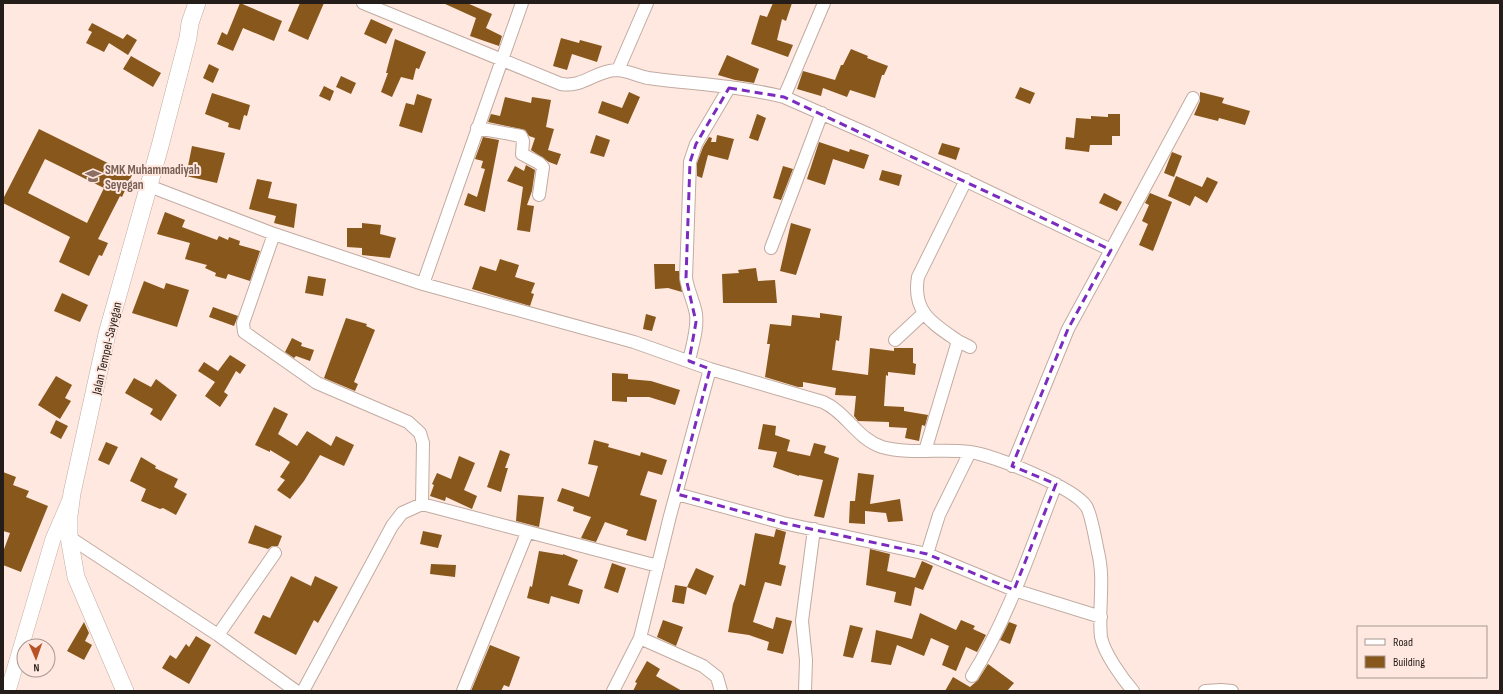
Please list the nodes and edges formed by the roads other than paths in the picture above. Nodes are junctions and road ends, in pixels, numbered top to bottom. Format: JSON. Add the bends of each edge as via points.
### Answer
{"nodes":[{"id":1,"x":197,"y":3,"type":"edge"},
{"id":2,"x":363,"y":3,"type":"edge"},
{"id":3,"x":522,"y":3,"type":"edge"},
{"id":4,"x":647,"y":3,"type":"edge"},
{"id":5,"x":824,"y":3,"type":"edge"},
{"id":6,"x":501,"y":60,"type":"junction"},
{"id":7,"x":618,"y":70,"type":"junction"},
{"id":8,"x":729,"y":88,"type":"junction"},
{"id":9,"x":784,"y":97,"type":"junction"},
{"id":10,"x":1193,"y":98,"type":"dead end"},
{"id":11,"x":822,"y":113,"type":"junction"},
{"id":12,"x":477,"y":128,"type":"junction"},
{"id":13,"x":966,"y":180,"type":"junction"},
{"id":14,"x":149,"y":186,"type":"junction"},
{"id":15,"x":539,"y":195,"type":"dead end"},
{"id":16,"x":274,"y":234,"type":"junction"},
{"id":17,"x":770,"y":248,"type":"dead end"},
{"id":18,"x":1111,"y":250,"type":"junction"},
{"id":19,"x":424,"y":284,"type":"junction"},
{"id":20,"x":923,"y":314,"type":"junction"},
{"id":21,"x":895,"y":340,"type":"dead end"},
{"id":22,"x":958,"y":341,"type":"junction"},
{"id":23,"x":970,"y":347,"type":"dead end"},
{"id":24,"x":689,"y":361,"type":"junction"},
{"id":25,"x":710,"y":369,"type":"junction"},
{"id":26,"x":926,"y":451,"type":"junction"},
{"id":27,"x":970,"y":452,"type":"junction"},
{"id":28,"x":1012,"y":466,"type":"junction"},
{"id":29,"x":1056,"y":484,"type":"junction"},
{"id":30,"x":72,"y":493,"type":"junction"},
{"id":31,"x":677,"y":494,"type":"junction"},
{"id":32,"x":422,"y":504,"type":"junction"},
{"id":33,"x":814,"y":529,"type":"junction"},
{"id":34,"x":527,"y":533,"type":"junction"},
{"id":35,"x":69,"y":538,"type":"junction"},
{"id":36,"x":275,"y":553,"type":"dead end"},
{"id":37,"x":927,"y":554,"type":"junction"},
{"id":38,"x":658,"y":566,"type":"junction"},
{"id":39,"x":1014,"y":590,"type":"junction"},
{"id":40,"x":1101,"y":617,"type":"junction"},
{"id":41,"x":218,"y":635,"type":"junction"},
{"id":42,"x":640,"y":638,"type":"junction"},
{"id":43,"x":972,"y":676,"type":"dead end"},
{"id":44,"x":8,"y":691,"type":"edge"},
{"id":45,"x":125,"y":691,"type":"edge"},
{"id":46,"x":296,"y":691,"type":"edge"},
{"id":47,"x":303,"y":691,"type":"edge"},
{"id":48,"x":463,"y":691,"type":"edge"},
{"id":49,"x":612,"y":691,"type":"edge"},
{"id":50,"x":721,"y":691,"type":"edge"},
{"id":51,"x":805,"y":691,"type":"edge"},
{"id":52,"x":1133,"y":691,"type":"edge"},
{"id":53,"x":1205,"y":691,"type":"edge"},
{"id":54,"x":1232,"y":691,"type":"edge"}],
"edges":[{"from":1,"to":14,"type":"main road","name":"Jalan Tempel-Sayegan"},
{"from":2,"to":6,"type":"street"},
{"from":3,"to":6,"type":"street"},
{"from":4,"to":7,"type":"street"},
{"from":5,"to":9,"type":"street"},
{"from":6,"to":7,"type":"street","via":[[568,86]]},
{"from":6,"to":12,"type":"street"},
{"from":7,"to":8,"type":"street","via":[[646,78]]},
{"from":8,"to":9,"type":"street","via":[[762,91]]},
{"from":8,"to":24,"type":"street","via":[[696,144],[690,162],[686,278],[696,322]]},
{"from":9,"to":11,"type":"street"},
{"from":10,"to":18,"type":"street"},
{"from":11,"to":13,"type":"street"},
{"from":11,"to":17,"type":"street"},
{"from":12,"to":15,"type":"street","via":[[521,136],[522,154],[539,162],[543,167]]},
{"from":12,"to":19,"type":"street"},
{"from":13,"to":18,"type":"street"},
{"from":13,"to":20,"type":"street","via":[[918,278],[917,300]]},
{"from":14,"to":16,"type":"street"},
{"from":14,"to":30,"type":"main road","name":"Jalan Tempel-Sayegan","via":[[108,334]]},
{"from":16,"to":19,"type":"street"},
{"from":16,"to":32,"type":"street","via":[[243,323],[244,332],[317,383],[408,422],[420,433],[423,443]]},
{"from":18,"to":28,"type":"street","via":[[1068,329]]},
{"from":19,"to":24,"type":"street","via":[[634,342]]},
{"from":20,"to":21,"type":"street"},
{"from":20,"to":22,"type":"street"},
{"from":22,"to":23,"type":"street"},
{"from":22,"to":26,"type":"street"},
{"from":24,"to":25,"type":"street"},
{"from":25,"to":26,"type":"street","via":[[823,402],[872,443],[903,450]]},
{"from":25,"to":31,"type":"street"},
{"from":26,"to":27,"type":"street"},
{"from":27,"to":28,"type":"street"},
{"from":27,"to":37,"type":"street","via":[[939,515]]},
{"from":28,"to":29,"type":"street"},
{"from":29,"to":39,"type":"street"},
{"from":29,"to":40,"type":"street","via":[[1076,496],[1087,507],[1101,566]]},
{"from":30,"to":35,"type":"main road","name":"Jalan Tempel-Sayegan"},
{"from":30,"to":44,"type":"street","via":[[53,539]]},
{"from":31,"to":33,"type":"street"},
{"from":31,"to":38,"type":"street"},
{"from":32,"to":34,"type":"street"},
{"from":32,"to":47,"type":"street","via":[[402,513],[392,526]]},
{"from":33,"to":37,"type":"street"},
{"from":33,"to":51,"type":"street","via":[[802,620],[806,667]]},
{"from":34,"to":38,"type":"street"},
{"from":34,"to":48,"type":"street"},
{"from":35,"to":41,"type":"street"},
{"from":35,"to":45,"type":"main road","name":"Jalan Tempel-Sayegan","via":[[76,577]]},
{"from":36,"to":41,"type":"street"},
{"from":37,"to":39,"type":"street"},
{"from":38,"to":42,"type":"street"},
{"from":39,"to":40,"type":"street"},
{"from":39,"to":43,"type":"street","via":[[984,657]]},
{"from":40,"to":52,"type":"street","via":[[1102,638],[1110,658]]},
{"from":41,"to":46,"type":"street"},
{"from":42,"to":49,"type":"street"},
{"from":42,"to":50,"type":"street","via":[[703,666],[717,677]]},
{"from":53,"to":54,"type":"street"}]}
